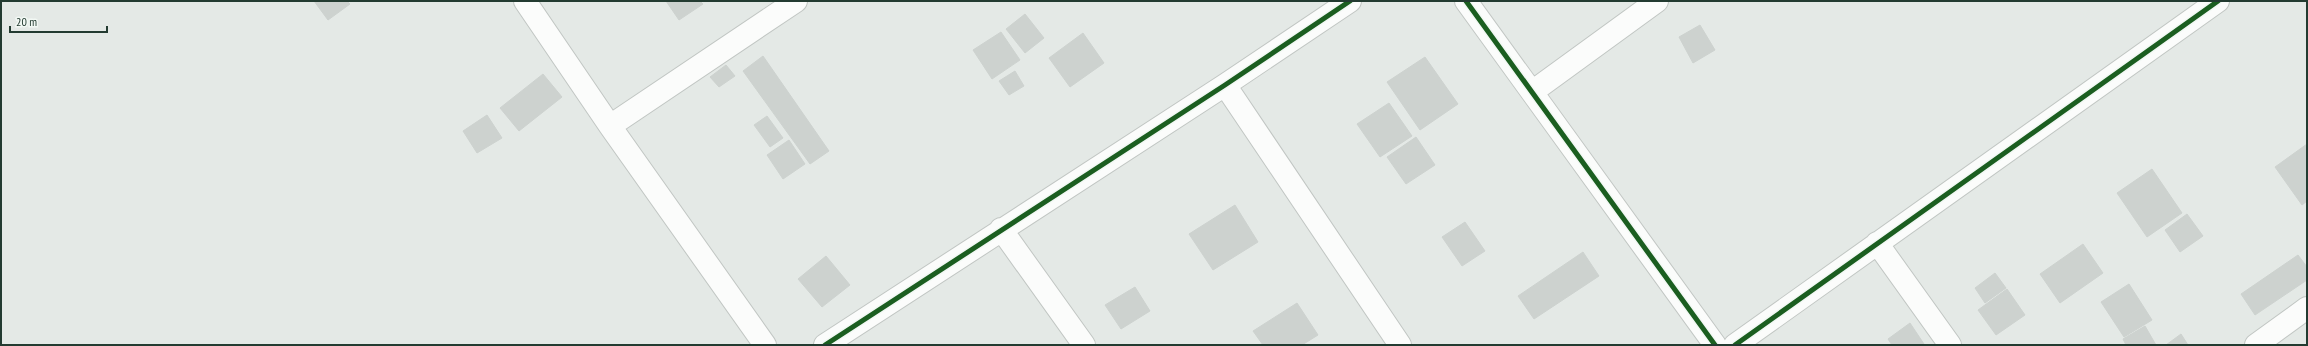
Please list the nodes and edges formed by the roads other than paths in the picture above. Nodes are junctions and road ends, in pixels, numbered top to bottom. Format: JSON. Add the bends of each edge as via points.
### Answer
{"nodes":[{"id":1,"x":526,"y":1,"type":"edge"},
{"id":2,"x":796,"y":1,"type":"edge"},
{"id":3,"x":1350,"y":1,"type":"edge"},
{"id":4,"x":1466,"y":1,"type":"edge"},
{"id":5,"x":1656,"y":1,"type":"edge"},
{"id":6,"x":2218,"y":1,"type":"edge"},
{"id":7,"x":1225,"y":86,"type":"junction"},
{"id":8,"x":1532,"y":92,"type":"junction"},
{"id":9,"x":610,"y":126,"type":"junction"},
{"id":10,"x":1001,"y":229,"type":"junction"},
{"id":11,"x":1877,"y":243,"type":"junction"},
{"id":12,"x":2307,"y":308,"type":"edge"},
{"id":13,"x":765,"y":345,"type":"edge"},
{"id":14,"x":825,"y":345,"type":"edge"},
{"id":15,"x":1084,"y":345,"type":"edge"},
{"id":16,"x":1400,"y":345,"type":"edge"},
{"id":17,"x":1715,"y":345,"type":"edge"},
{"id":18,"x":1735,"y":345,"type":"edge"},
{"id":19,"x":1950,"y":345,"type":"edge"},
{"id":20,"x":2256,"y":345,"type":"edge"}],
"edges":[{"from":1,"to":9,"type":"street"},
{"from":2,"to":9,"type":"street"},
{"from":3,"to":7,"type":"street"},
{"from":4,"to":8,"type":"street"},
{"from":5,"to":8,"type":"street"},
{"from":6,"to":11,"type":"street"},
{"from":7,"to":10,"type":"street"},
{"from":7,"to":16,"type":"street"},
{"from":8,"to":17,"type":"street"},
{"from":9,"to":13,"type":"street"},
{"from":10,"to":14,"type":"street"},
{"from":10,"to":15,"type":"street"},
{"from":11,"to":18,"type":"street"},
{"from":11,"to":19,"type":"street"},
{"from":12,"to":20,"type":"street"}]}
